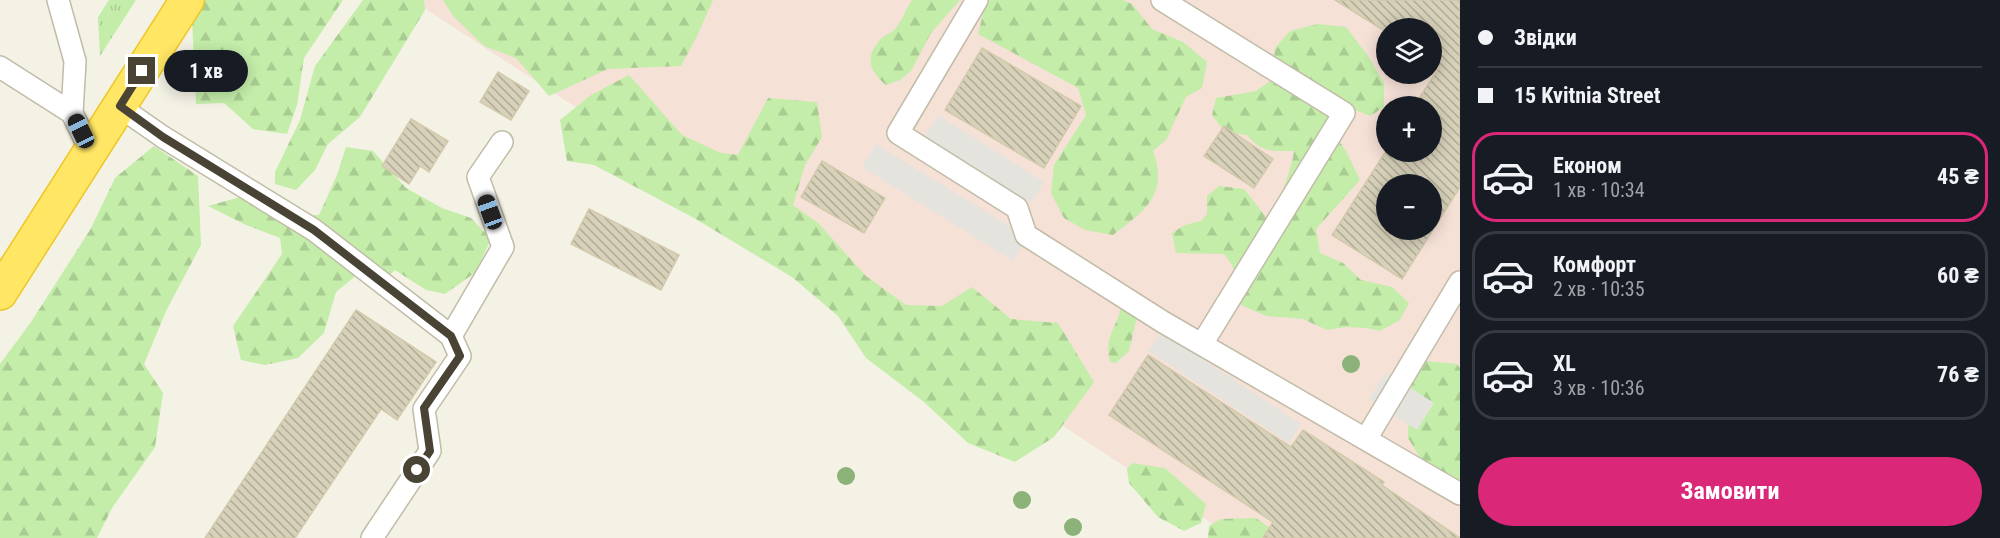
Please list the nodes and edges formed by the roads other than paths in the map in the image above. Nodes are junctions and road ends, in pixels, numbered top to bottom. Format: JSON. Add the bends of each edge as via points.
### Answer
{"nodes":[{"id":1,"x":58,"y":0,"type":"edge"},
{"id":2,"x":187,"y":0,"type":"edge"},
{"id":3,"x":976,"y":0,"type":"edge"},
{"id":4,"x":1162,"y":0,"type":"edge"},
{"id":5,"x":0,"y":67,"type":"edge"},
{"id":6,"x":120,"y":106,"type":"junction"},
{"id":7,"x":72,"y":113,"type":"junction"},
{"id":8,"x":502,"y":142,"type":"dead end"},
{"id":9,"x":90,"y":150,"type":"junction"},
{"id":10,"x":1460,"y":282,"type":"edge"},
{"id":11,"x":0,"y":293,"type":"edge"},
{"id":12,"x":451,"y":336,"type":"junction"},
{"id":13,"x":1202,"y":344,"type":"junction"},
{"id":14,"x":1366,"y":439,"type":"junction"},
{"id":15,"x":1460,"y":494,"type":"edge"},
{"id":16,"x":372,"y":538,"type":"edge"}],
"edges":[{"from":1,"to":7,"type":"lane","via":[[75,61]]},
{"from":2,"to":6,"type":"highway"},
{"from":3,"to":13,"type":"lane","via":[[898,133],[1017,208],[1026,235]]},
{"from":4,"to":13,"type":"lane","via":[[1344,113]]},
{"from":5,"to":7,"type":"lane"},
{"from":6,"to":9,"type":"highway"},
{"from":6,"to":12,"type":"lane","via":[[314,230]]},
{"from":7,"to":9,"type":"lane"},
{"from":8,"to":12,"type":"lane","via":[[478,177],[503,247]]},
{"from":9,"to":11,"type":"highway"},
{"from":10,"to":14,"type":"lane"},
{"from":12,"to":16,"type":"lane","via":[[460,356],[424,408],[430,451]]},
{"from":13,"to":14,"type":"lane"},
{"from":14,"to":15,"type":"lane"}]}
